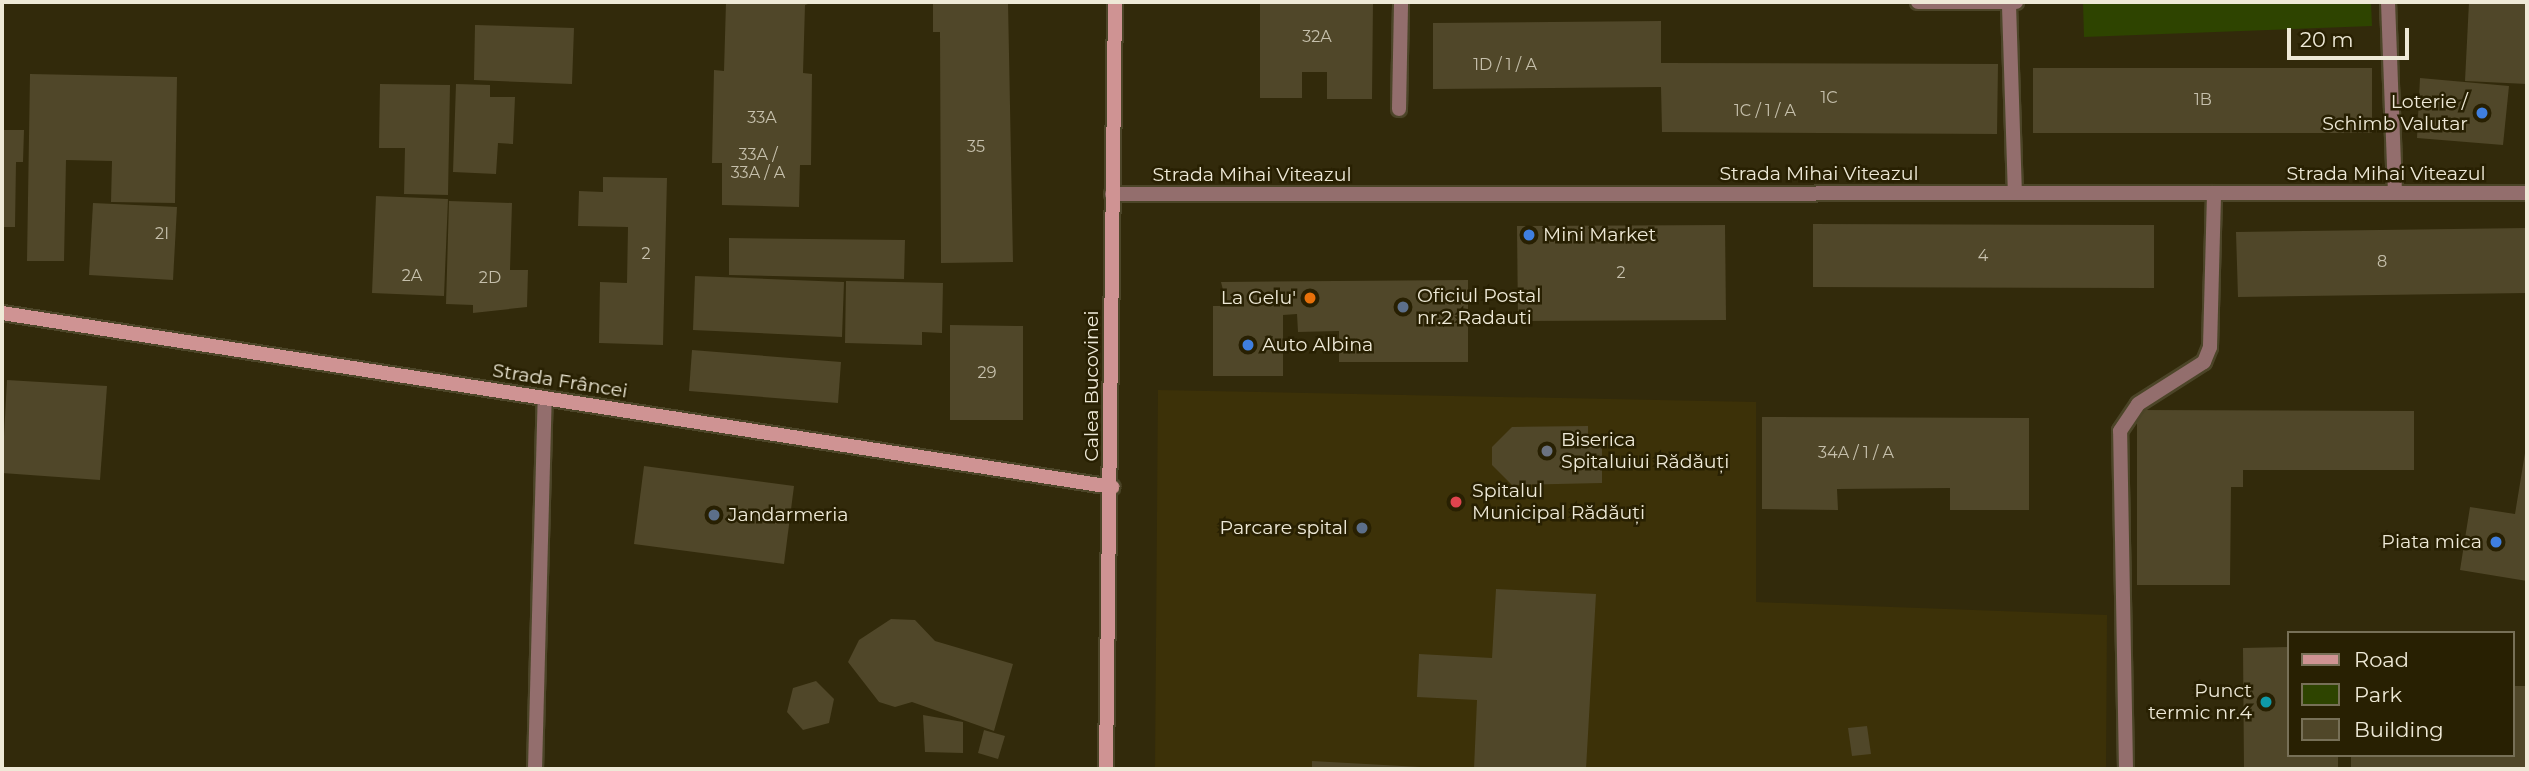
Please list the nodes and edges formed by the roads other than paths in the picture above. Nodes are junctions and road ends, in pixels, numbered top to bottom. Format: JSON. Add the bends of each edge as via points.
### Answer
{"nodes":[{"id":1,"x":1115,"y":2,"type":"edge"},
{"id":2,"x":1401,"y":2,"type":"edge"},
{"id":3,"x":1917,"y":2,"type":"edge"},
{"id":4,"x":2388,"y":2,"type":"edge"},
{"id":5,"x":2012,"y":4,"type":"edge"},
{"id":6,"x":1399,"y":109,"type":"dead end"},
{"id":7,"x":2015,"y":193,"type":"junction"},
{"id":8,"x":2214,"y":193,"type":"junction"},
{"id":9,"x":2395,"y":193,"type":"junction"},
{"id":10,"x":2527,"y":193,"type":"edge"},
{"id":11,"x":1112,"y":194,"type":"junction"},
{"id":12,"x":2,"y":313,"type":"edge"},
{"id":13,"x":545,"y":398,"type":"junction"},
{"id":14,"x":1112,"y":487,"type":"junction"},
{"id":15,"x":536,"y":769,"type":"edge"},
{"id":16,"x":1106,"y":769,"type":"edge"},
{"id":17,"x":2126,"y":769,"type":"edge"}],
"edges":[{"from":1,"to":11,"type":"street","name":"Calea Bucovinei"},
{"from":2,"to":6,"type":"street"},
{"from":3,"to":5,"type":"street"},
{"from":4,"to":9,"type":"street"},
{"from":5,"to":7,"type":"street"},
{"from":7,"to":8,"type":"street","name":"Strada Mihai Viteazul"},
{"from":7,"to":11,"type":"street","name":"Strada Mihai Viteazul"},
{"from":8,"to":9,"type":"street","name":"Strada Mihai Viteazul"},
{"from":8,"to":17,"type":"street","via":[[2207,355],[2194,373],[2138,404],[2120,431]]},
{"from":9,"to":10,"type":"street","name":"Strada Mihai Viteazul"},
{"from":11,"to":14,"type":"street","name":"Calea Bucovinei"},
{"from":12,"to":13,"type":"street","name":"Strada Frâncei"},
{"from":13,"to":14,"type":"street","name":"Strada Frâncei"},
{"from":13,"to":15,"type":"street"},
{"from":14,"to":16,"type":"street","name":"Calea Bucovinei"}]}
